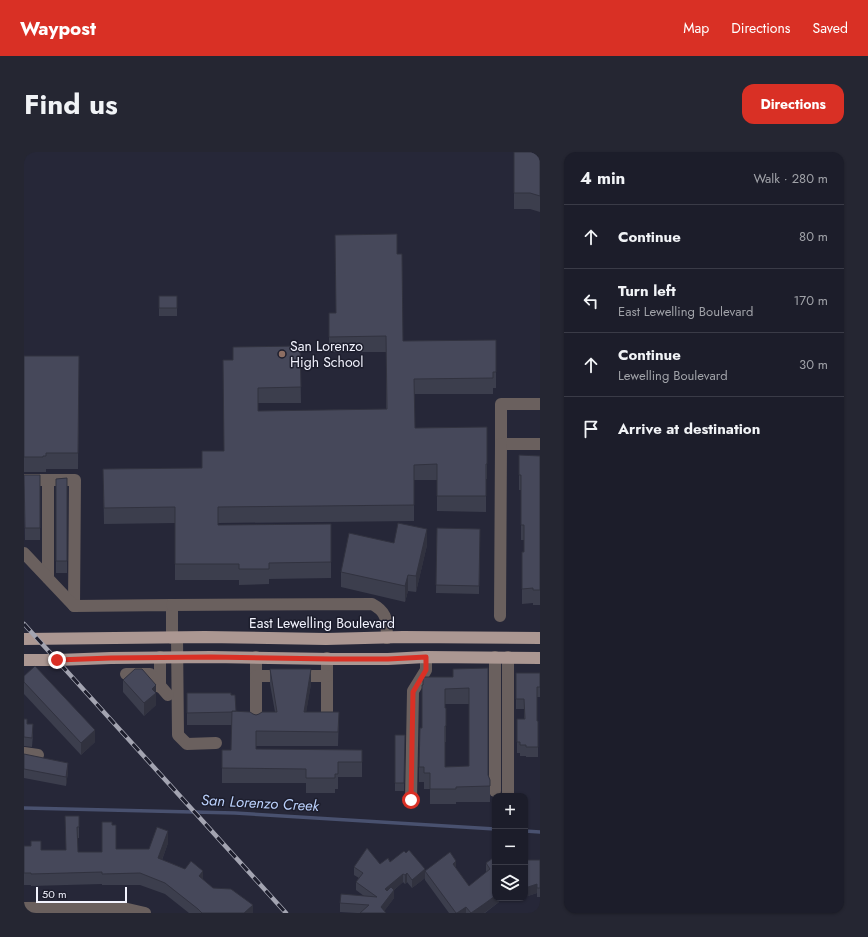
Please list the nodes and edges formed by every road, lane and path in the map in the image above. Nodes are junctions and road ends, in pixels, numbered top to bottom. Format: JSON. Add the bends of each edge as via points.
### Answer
{"nodes":[{"id":1,"x":540,"y":404,"type":"edge"},
{"id":2,"x":501,"y":444,"type":"junction"},
{"id":3,"x":540,"y":444,"type":"edge"},
{"id":4,"x":24,"y":480,"type":"edge"},
{"id":5,"x":48,"y":480,"type":"junction"},
{"id":6,"x":24,"y":553,"type":"edge"},
{"id":7,"x":48,"y":578,"type":"junction"},
{"id":8,"x":172,"y":605,"type":"junction"},
{"id":9,"x":74,"y":606,"type":"junction"},
{"id":10,"x":500,"y":616,"type":"dead end"},
{"id":11,"x":24,"y":638,"type":"edge"},
{"id":12,"x":174,"y":638,"type":"junction"},
{"id":13,"x":387,"y":638,"type":"junction"},
{"id":14,"x":540,"y":638,"type":"edge"},
{"id":15,"x":160,"y":657,"type":"junction"},
{"id":16,"x":178,"y":657,"type":"junction"},
{"id":17,"x":256,"y":657,"type":"junction"},
{"id":18,"x":426,"y":657,"type":"junction"},
{"id":19,"x":495,"y":657,"type":"junction"},
{"id":20,"x":508,"y":657,"type":"junction"},
{"id":21,"x":327,"y":658,"type":"junction"},
{"id":22,"x":540,"y":658,"type":"edge"},
{"id":23,"x":388,"y":659,"type":"junction"},
{"id":24,"x":24,"y":660,"type":"edge"},
{"id":25,"x":126,"y":674,"type":"dead end"},
{"id":26,"x":256,"y":676,"type":"junction"},
{"id":27,"x":327,"y":676,"type":"junction"},
{"id":28,"x":327,"y":715,"type":"edge"},
{"id":29,"x":256,"y":722,"type":"edge"},
{"id":30,"x":216,"y":743,"type":"dead end"},
{"id":31,"x":24,"y":753,"type":"edge"},
{"id":32,"x":38,"y":755,"type":"edge"},
{"id":33,"x":495,"y":791,"type":"dead end"},
{"id":34,"x":508,"y":793,"type":"edge"},
{"id":35,"x":411,"y":800,"type":"dead end"},
{"id":36,"x":24,"y":908,"type":"edge"},
{"id":37,"x":145,"y":913,"type":"edge"}],
"edges":[{"from":1,"to":2,"type":"street","via":[[501,404]]},
{"from":2,"to":3,"type":"street"},
{"from":2,"to":10,"type":"street"},
{"from":4,"to":5,"type":"street"},
{"from":5,"to":7,"type":"street"},
{"from":5,"to":9,"type":"street","via":[[75,480]]},
{"from":6,"to":7,"type":"street"},
{"from":7,"to":9,"type":"street"},
{"from":8,"to":9,"type":"street"},
{"from":8,"to":12,"type":"street"},
{"from":8,"to":13,"type":"street","via":[[372,604],[380,609],[386,619]]},
{"from":11,"to":12,"type":"main road","name":"East Lewelling Boulevard"},
{"from":12,"to":13,"type":"main road","name":"East Lewelling Boulevard"},
{"from":12,"to":16,"type":"street"},
{"from":13,"to":14,"type":"main road","name":"East Lewelling Boulevard"},
{"from":13,"to":23,"type":"main road"},
{"from":15,"to":16,"type":"main road"},
{"from":15,"to":24,"type":"main road"},
{"from":15,"to":25,"type":"street","via":[[164,691],[150,674]]},
{"from":16,"to":17,"type":"main road"},
{"from":16,"to":30,"type":"street","via":[[178,735],[187,744]]},
{"from":17,"to":21,"type":"main road"},
{"from":17,"to":26,"type":"street"},
{"from":18,"to":19,"type":"main road"},
{"from":18,"to":23,"type":"main road"},
{"from":18,"to":35,"type":"street","via":[[426,670],[413,692]]},
{"from":19,"to":20,"type":"main road"},
{"from":19,"to":33,"type":"street"},
{"from":20,"to":22,"type":"main road"},
{"from":20,"to":34,"type":"street"},
{"from":21,"to":23,"type":"main road"},
{"from":21,"to":27,"type":"street"},
{"from":26,"to":27,"type":"street"},
{"from":26,"to":29,"type":"street"},
{"from":27,"to":28,"type":"street"},
{"from":31,"to":32,"type":"street"},
{"from":36,"to":37,"type":"street","via":[[120,907]]}]}
